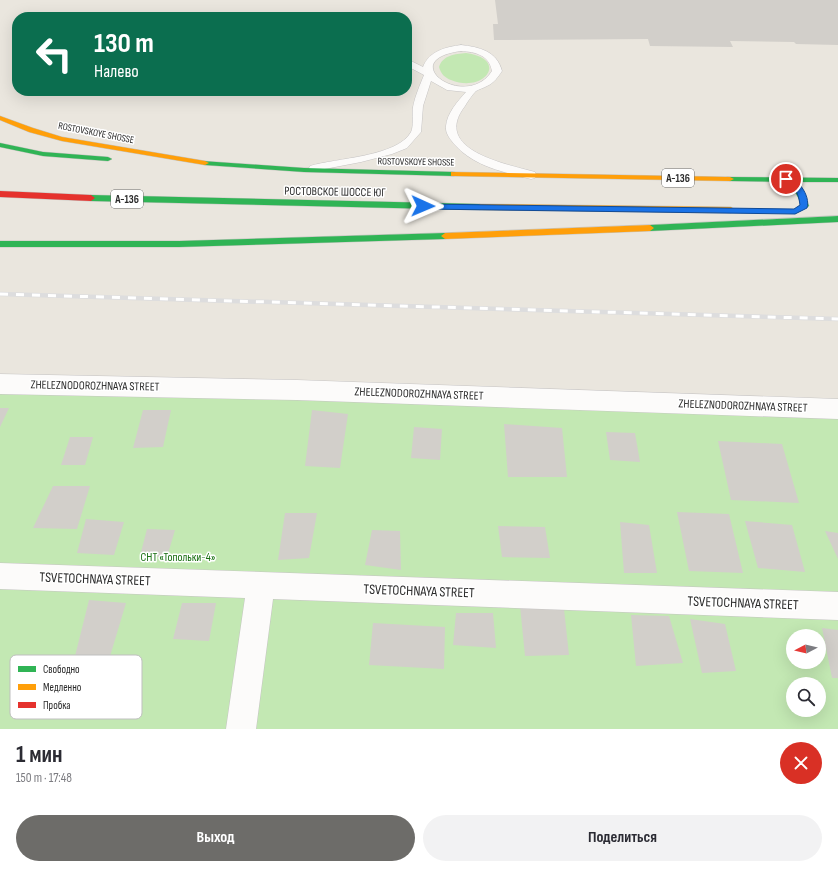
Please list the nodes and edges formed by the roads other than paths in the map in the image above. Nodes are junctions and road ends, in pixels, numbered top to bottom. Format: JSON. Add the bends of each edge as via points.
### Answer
{"nodes":[{"id":1,"x":412,"y":65,"type":"edge"},
{"id":2,"x":429,"y":74,"type":"junction"},
{"id":3,"x":474,"y":88,"type":"junction"},
{"id":4,"x":0,"y":118,"type":"edge"},
{"id":5,"x":0,"y":145,"type":"edge"},
{"id":6,"x":115,"y":160,"type":"dead end"},
{"id":7,"x":131,"y":160,"type":"dead end"},
{"id":8,"x":217,"y":165,"type":"junction"},
{"id":9,"x":304,"y":170,"type":"junction"},
{"id":10,"x":539,"y":176,"type":"junction"},
{"id":11,"x":786,"y":179,"type":"junction"},
{"id":12,"x":838,"y":180,"type":"edge"},
{"id":13,"x":0,"y":194,"type":"edge"},
{"id":14,"x":737,"y":210,"type":"dead end"},
{"id":15,"x":838,"y":212,"type":"edge"},
{"id":16,"x":838,"y":219,"type":"edge"},
{"id":17,"x":0,"y":244,"type":"edge"},
{"id":18,"x":0,"y":384,"type":"edge"},
{"id":19,"x":838,"y":409,"type":"edge"},
{"id":20,"x":0,"y":576,"type":"edge"},
{"id":21,"x":261,"y":585,"type":"junction"},
{"id":22,"x":838,"y":606,"type":"edge"},
{"id":23,"x":241,"y":729,"type":"edge"}],
"edges":[{"from":1,"to":2,"type":"lane"},
{"from":2,"to":3,"type":"lane","via":[[434,80],[452,88]]},
{"from":2,"to":3,"type":"lane","via":[[429,63],[432,58],[444,51],[461,48],[480,51],[493,60],[497,65],[497,71],[490,82]]},
{"from":2,"to":9,"type":"lane","via":[[418,106],[416,132],[403,146],[361,159]]},
{"from":3,"to":10,"type":"lane","via":[[454,116],[450,126],[453,137],[464,150],[477,159]]},
{"from":4,"to":8,"type":"main road","name":"ROSTOVSKOYE SHOSSE","number":"А-136","via":[[62,139]]},
{"from":5,"to":6,"type":"main road","via":[[43,154]]},
{"from":7,"to":8,"type":"main road","number":"А-136"},
{"from":8,"to":9,"type":"main road","name":"ROSTOVSKOYE SHOSSE","number":"А-136"},
{"from":9,"to":10,"type":"main road","name":"ROSTOVSKOYE SHOSSE","number":"А-136"},
{"from":10,"to":11,"type":"main road","name":"ROSTOVSKOYE SHOSSE","number":"А-136"},
{"from":11,"to":12,"type":"main road","name":"ROSTOVSKOYE SHOSSE","number":"А-136"},
{"from":11,"to":15,"type":"main road","via":[[799,188],[803,197],[804,206],[791,211]]},
{"from":13,"to":14,"type":"main road","name":"РОСТОВСКОЕ ШОССЕ ЮГ","number":"А-136","via":[[438,207]]},
{"from":16,"to":17,"type":"main road","via":[[511,234],[179,244]]},
{"from":18,"to":19,"type":"street","name":"ZHELEZNODOROZHNAYA STREET","via":[[297,390]]},
{"from":20,"to":21,"type":"street","name":"TSVETOCHNAYA STREET"},
{"from":21,"to":22,"type":"street","name":"TSVETOCHNAYA STREET"},
{"from":21,"to":23,"type":"street"}]}
